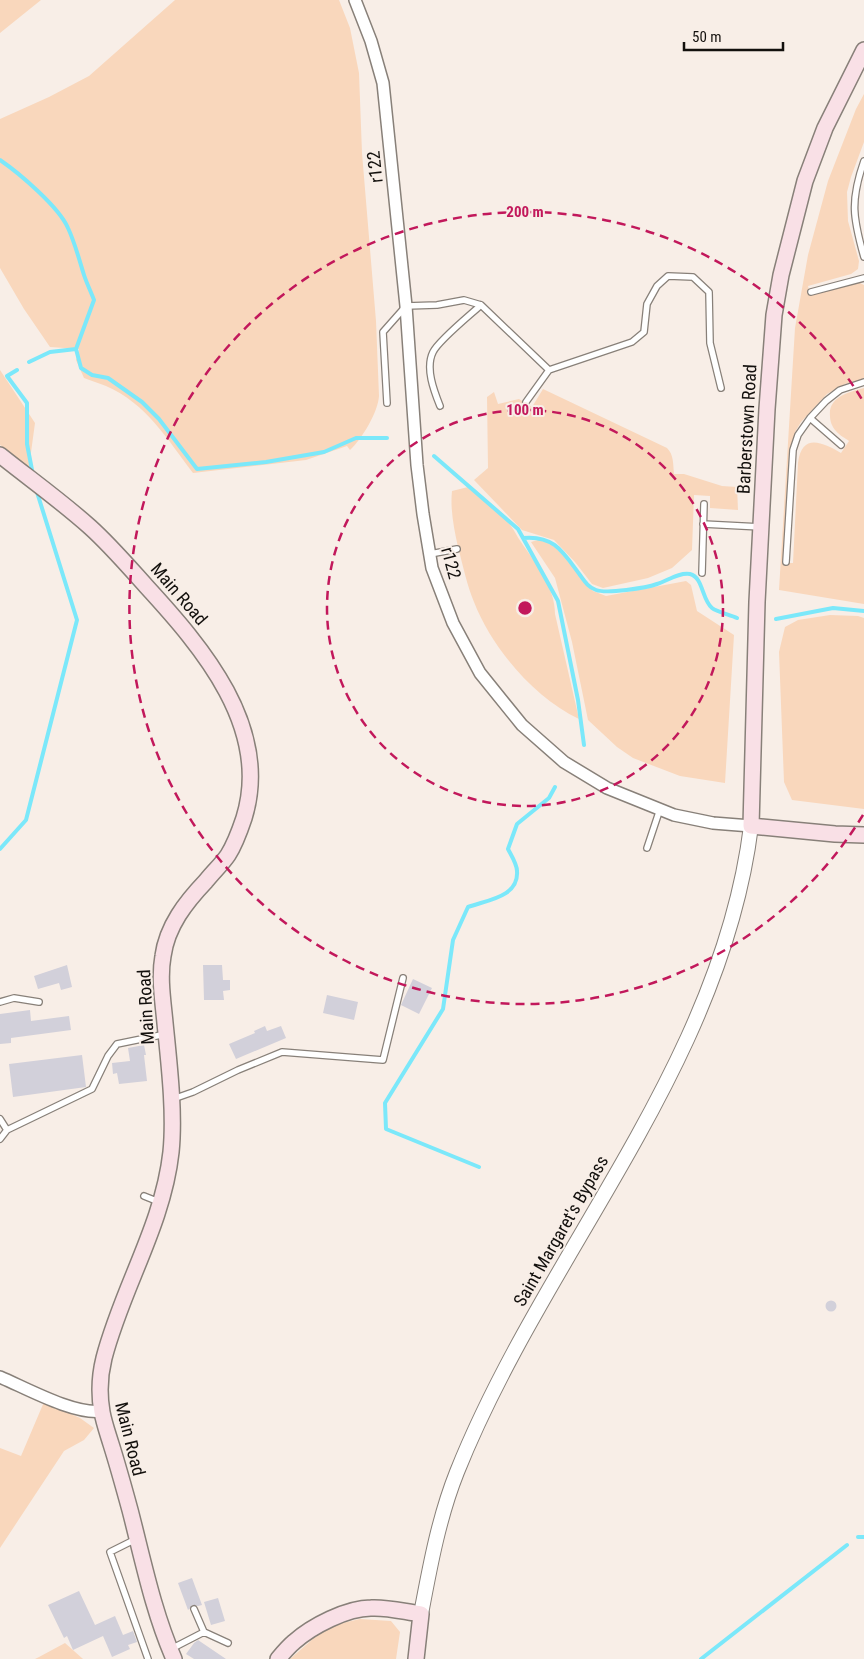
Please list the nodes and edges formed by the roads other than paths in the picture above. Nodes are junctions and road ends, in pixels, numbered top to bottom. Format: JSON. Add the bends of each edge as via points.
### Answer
{"nodes":[{"id":1,"x":355,"y":0,"type":"edge"},
{"id":2,"x":864,"y":50,"type":"edge"},
{"id":3,"x":864,"y":161,"type":"edge"},
{"id":4,"x":864,"y":257,"type":"edge"},
{"id":5,"x":864,"y":278,"type":"edge"},
{"id":6,"x":810,"y":292,"type":"dead end"},
{"id":7,"x":406,"y":306,"type":"junction"},
{"id":8,"x":481,"y":306,"type":"junction"},
{"id":9,"x":549,"y":370,"type":"junction"},
{"id":10,"x":864,"y":382,"type":"edge"},
{"id":11,"x":720,"y":388,"type":"dead end"},
{"id":12,"x":526,"y":402,"type":"dead end"},
{"id":13,"x":387,"y":403,"type":"dead end"},
{"id":14,"x":440,"y":406,"type":"dead end"},
{"id":15,"x":810,"y":418,"type":"junction"},
{"id":16,"x":841,"y":445,"type":"dead end"},
{"id":17,"x":3,"y":457,"type":"edge"},
{"id":18,"x":704,"y":504,"type":"dead end"},
{"id":19,"x":703,"y":524,"type":"junction"},
{"id":20,"x":761,"y":527,"type":"junction"},
{"id":21,"x":457,"y":549,"type":"dead end"},
{"id":22,"x":430,"y":554,"type":"junction"},
{"id":23,"x":786,"y":562,"type":"dead end"},
{"id":24,"x":702,"y":574,"type":"dead end"},
{"id":25,"x":660,"y":809,"type":"junction"},
{"id":26,"x":750,"y":826,"type":"junction"},
{"id":27,"x":864,"y":835,"type":"edge"},
{"id":28,"x":646,"y":848,"type":"dead end"},
{"id":29,"x":402,"y":978,"type":"dead end"},
{"id":30,"x":0,"y":1002,"type":"edge"},
{"id":31,"x":39,"y":1002,"type":"dead end"},
{"id":32,"x":166,"y":1034,"type":"junction"},
{"id":33,"x":170,"y":1100,"type":"junction"},
{"id":34,"x":0,"y":1119,"type":"edge"},
{"id":35,"x":7,"y":1130,"type":"junction"},
{"id":36,"x":0,"y":1139,"type":"edge"},
{"id":37,"x":144,"y":1196,"type":"dead end"},
{"id":38,"x":160,"y":1203,"type":"junction"},
{"id":39,"x":0,"y":1376,"type":"edge"},
{"id":40,"x":102,"y":1411,"type":"junction"},
{"id":41,"x":137,"y":1539,"type":"junction"},
{"id":42,"x":194,"y":1609,"type":"dead end"},
{"id":43,"x":422,"y":1614,"type":"junction"},
{"id":44,"x":204,"y":1632,"type":"junction"},
{"id":45,"x":228,"y":1643,"type":"dead end"},
{"id":46,"x":170,"y":1656,"type":"edge"},
{"id":47,"x":148,"y":1659,"type":"edge"},
{"id":48,"x":278,"y":1659,"type":"edge"},
{"id":49,"x":416,"y":1659,"type":"edge"}],
"edges":[{"from":1,"to":7,"type":"street","name":"r122","via":[[372,41],[383,83]]},
{"from":2,"to":20,"type":"main road","name":"Barberstown Road","via":[[825,128],[806,181],[781,275],[770,360]]},
{"from":3,"to":4,"type":"lane","via":[[854,205],[855,226]]},
{"from":5,"to":6,"type":"lane"},
{"from":7,"to":8,"type":"lane","via":[[464,300]]},
{"from":7,"to":13,"type":"lane","via":[[383,332]]},
{"from":7,"to":22,"type":"street","name":"r122","via":[[417,465]]},
{"from":8,"to":9,"type":"lane"},
{"from":8,"to":14,"type":"lane","via":[[432,353],[430,370]]},
{"from":9,"to":11,"type":"lane","via":[[632,342],[644,332],[647,304],[657,286],[668,276],[693,277],[709,292],[710,343]]},
{"from":9,"to":12,"type":"lane"},
{"from":10,"to":15,"type":"lane","via":[[840,390]]},
{"from":15,"to":16,"type":"lane"},
{"from":15,"to":23,"type":"lane","via":[[793,450]]},
{"from":17,"to":32,"type":"main road","name":"Main Road","via":[[93,530],[170,611],[194,640],[228,693],[246,742],[251,786],[240,828],[226,858],[180,911],[169,932],[161,979]]},
{"from":18,"to":19,"type":"lane"},
{"from":19,"to":20,"type":"lane"},
{"from":19,"to":24,"type":"lane"},
{"from":20,"to":26,"type":"main road","name":"Barberstown Road"},
{"from":21,"to":22,"type":"lane"},
{"from":22,"to":25,"type":"street","name":"r122","via":[[432,568],[453,623],[480,673],[522,724],[564,762],[607,788]]},
{"from":25,"to":26,"type":"street","name":"r122","via":[[674,815]]},
{"from":25,"to":28,"type":"lane"},
{"from":26,"to":27,"type":"main road"},
{"from":26,"to":43,"type":"street","name":"Saint Margaret's Bypass","via":[[740,893],[718,965],[655,1105],[560,1268],[473,1435],[444,1511]]},
{"from":29,"to":33,"type":"lane","via":[[383,1060],[282,1052]]},
{"from":30,"to":31,"type":"lane","via":[[14,998]]},
{"from":32,"to":33,"type":"main road","name":"Main Road"},
{"from":32,"to":35,"type":"lane","via":[[117,1044],[92,1089]]},
{"from":33,"to":38,"type":"main road","name":"Main Road","via":[[171,1151]]},
{"from":34,"to":35,"type":"lane"},
{"from":35,"to":36,"type":"lane"},
{"from":37,"to":38,"type":"lane"},
{"from":38,"to":40,"type":"main road","name":"Main Road","via":[[105,1354],[100,1389]]},
{"from":39,"to":40,"type":"street","via":[[68,1406]]},
{"from":40,"to":41,"type":"main road","name":"Main Road"},
{"from":41,"to":46,"type":"main road","name":"Main Road"},
{"from":41,"to":47,"type":"lane","via":[[110,1552]]},
{"from":42,"to":44,"type":"lane"},
{"from":43,"to":48,"type":"main road","via":[[371,1608],[346,1613],[312,1628]]},
{"from":43,"to":49,"type":"main road","name":"Saint Margaret's Bypass"},
{"from":44,"to":45,"type":"lane"},
{"from":44,"to":46,"type":"lane"}]}
